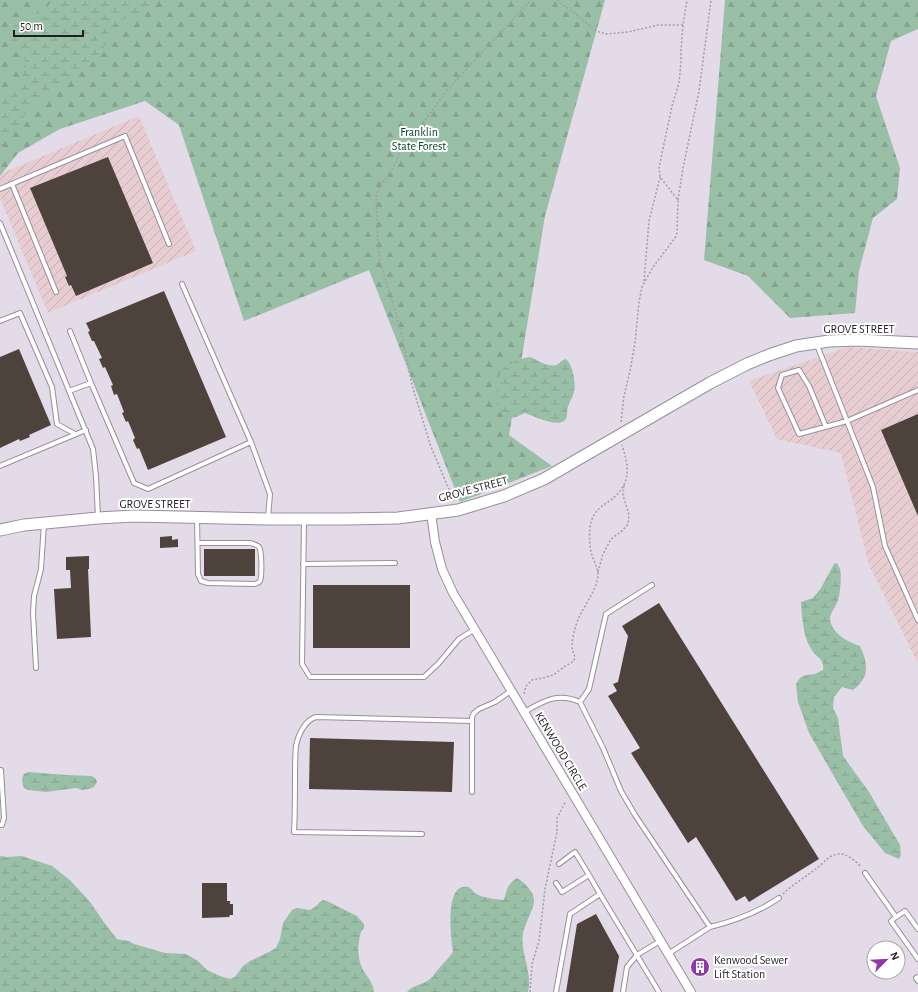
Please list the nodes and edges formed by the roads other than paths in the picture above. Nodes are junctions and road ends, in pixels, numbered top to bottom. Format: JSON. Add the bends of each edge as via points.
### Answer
{"nodes":[{"id":1,"x":12,"y":184,"type":"junction"},
{"id":2,"x":0,"y":189,"type":"edge"},
{"id":3,"x":0,"y":223,"type":"edge"},
{"id":4,"x":169,"y":244,"type":"dead end"},
{"id":5,"x":182,"y":284,"type":"dead end"},
{"id":6,"x":56,"y":292,"type":"dead end"},
{"id":7,"x":0,"y":321,"type":"edge"},
{"id":8,"x":70,"y":331,"type":"dead end"},
{"id":9,"x":817,"y":342,"type":"junction"},
{"id":10,"x":918,"y":342,"type":"edge"},
{"id":11,"x":91,"y":382,"type":"junction"},
{"id":12,"x":918,"y":390,"type":"edge"},
{"id":13,"x":69,"y":391,"type":"junction"},
{"id":14,"x":847,"y":421,"type":"junction"},
{"id":15,"x":826,"y":427,"type":"junction"},
{"id":16,"x":86,"y":430,"type":"junction"},
{"id":17,"x":75,"y":434,"type":"junction"},
{"id":18,"x":251,"y":442,"type":"junction"},
{"id":19,"x":0,"y":466,"type":"edge"},
{"id":20,"x":431,"y":514,"type":"junction"},
{"id":21,"x":98,"y":518,"type":"junction"},
{"id":22,"x":197,"y":518,"type":"junction"},
{"id":23,"x":304,"y":518,"type":"junction"},
{"id":24,"x":268,"y":519,"type":"junction"},
{"id":25,"x":44,"y":523,"type":"junction"},
{"id":26,"x":0,"y":530,"type":"edge"},
{"id":27,"x":198,"y":543,"type":"junction"},
{"id":28,"x":303,"y":564,"type":"junction"},
{"id":29,"x":395,"y":564,"type":"dead end"},
{"id":30,"x":652,"y":586,"type":"dead end"},
{"id":31,"x":918,"y":620,"type":"edge"},
{"id":32,"x":475,"y":629,"type":"junction"},
{"id":33,"x":36,"y":668,"type":"dead end"},
{"id":34,"x":511,"y":691,"type":"junction"},
{"id":35,"x":580,"y":702,"type":"junction"},
{"id":36,"x":522,"y":709,"type":"junction"},
{"id":37,"x":472,"y":721,"type":"junction"},
{"id":38,"x":0,"y":770,"type":"edge"},
{"id":39,"x":472,"y":792,"type":"dead end"},
{"id":40,"x":0,"y":826,"type":"edge"},
{"id":41,"x":422,"y":834,"type":"dead end"},
{"id":42,"x":559,"y":864,"type":"dead end"},
{"id":43,"x":865,"y":873,"type":"road end"},
{"id":44,"x":589,"y":875,"type":"junction"},
{"id":45,"x":556,"y":883,"type":"dead end"},
{"id":46,"x":600,"y":894,"type":"junction"},
{"id":47,"x":779,"y":898,"type":"road end"},
{"id":48,"x":896,"y":917,"type":"junction"},
{"id":49,"x":710,"y":927,"type":"junction"},
{"id":50,"x":918,"y":929,"type":"edge"},
{"id":51,"x":660,"y":941,"type":"junction"},
{"id":52,"x":668,"y":954,"type":"junction"},
{"id":53,"x":637,"y":956,"type":"junction"},
{"id":54,"x":918,"y":959,"type":"edge"},
{"id":55,"x":918,"y":977,"type":"edge"},
{"id":56,"x":918,"y":981,"type":"edge"},
{"id":57,"x":556,"y":992,"type":"edge"},
{"id":58,"x":623,"y":992,"type":"edge"},
{"id":59,"x":659,"y":992,"type":"edge"},
{"id":60,"x":691,"y":992,"type":"edge"}],
"edges":[{"from":1,"to":2,"type":"lane"},
{"from":1,"to":4,"type":"lane","via":[[125,136]]},
{"from":1,"to":6,"type":"lane"},
{"from":3,"to":13,"type":"lane"},
{"from":5,"to":18,"type":"lane"},
{"from":7,"to":17,"type":"lane","via":[[20,313],[52,387],[57,424]]},
{"from":8,"to":11,"type":"lane"},
{"from":9,"to":10,"type":"main road","name":"GROVE STREET"},
{"from":9,"to":14,"type":"lane"},
{"from":9,"to":20,"type":"main road","name":"GROVE STREET","via":[[774,353],[736,369],[528,486],[458,510]]},
{"from":11,"to":13,"type":"lane"},
{"from":11,"to":18,"type":"lane","via":[[134,483],[148,489]]},
{"from":12,"to":14,"type":"lane"},
{"from":13,"to":16,"type":"lane"},
{"from":14,"to":15,"type":"lane"},
{"from":14,"to":31,"type":"lane","via":[[873,487],[885,546]]},
{"from":15,"to":15,"type":"lane","via":[[799,434],[778,388],[782,375],[799,370],[809,386]]},
{"from":16,"to":17,"type":"lane"},
{"from":16,"to":21,"type":"lane","via":[[93,449]]},
{"from":17,"to":19,"type":"lane"},
{"from":18,"to":24,"type":"lane","via":[[270,494]]},
{"from":20,"to":23,"type":"main road","name":"GROVE STREET","via":[[398,518]]},
{"from":20,"to":32,"type":"street","name":"KENWOOD CIRCLE","via":[[442,569]]},
{"from":21,"to":22,"type":"main road","name":"GROVE STREET"},
{"from":21,"to":25,"type":"main road","name":"GROVE STREET"},
{"from":22,"to":24,"type":"main road","name":"GROVE STREET"},
{"from":22,"to":27,"type":"lane"},
{"from":23,"to":24,"type":"main road","name":"GROVE STREET"},
{"from":23,"to":28,"type":"lane"},
{"from":25,"to":26,"type":"main road","name":"GROVE STREET"},
{"from":25,"to":33,"type":"lane","via":[[41,569],[32,613]]},
{"from":27,"to":27,"type":"lane","via":[[198,574],[201,581],[254,584],[260,581],[260,551],[257,545]]},
{"from":28,"to":29,"type":"lane"},
{"from":28,"to":32,"type":"lane","via":[[302,664],[310,677],[424,677],[459,638]]},
{"from":30,"to":35,"type":"lane","via":[[606,614],[589,689]]},
{"from":32,"to":34,"type":"street","name":"KENWOOD CIRCLE"},
{"from":34,"to":36,"type":"street","name":"KENWOOD CIRCLE"},
{"from":34,"to":37,"type":"lane","via":[[474,713]]},
{"from":35,"to":36,"type":"lane","via":[[568,698],[552,698]]},
{"from":35,"to":49,"type":"lane","via":[[621,791]]},
{"from":36,"to":51,"type":"street","name":"KENWOOD CIRCLE"},
{"from":37,"to":39,"type":"lane"},
{"from":37,"to":41,"type":"lane","via":[[316,717],[302,730],[296,754],[294,832]]},
{"from":38,"to":40,"type":"lane","via":[[4,818]]},
{"from":42,"to":44,"type":"lane","via":[[575,852]]},
{"from":43,"to":48,"type":"lane"},
{"from":44,"to":45,"type":"lane","via":[[562,892]]},
{"from":44,"to":46,"type":"lane"},
{"from":46,"to":53,"type":"lane"},
{"from":46,"to":57,"type":"lane","via":[[570,914]]},
{"from":47,"to":49,"type":"lane","via":[[748,915]]},
{"from":48,"to":50,"type":"lane","via":[[905,911]]},
{"from":48,"to":54,"type":"lane","via":[[891,921]]},
{"from":49,"to":52,"type":"lane"},
{"from":51,"to":52,"type":"street","name":"KENWOOD CIRCLE"},
{"from":51,"to":53,"type":"lane"},
{"from":52,"to":60,"type":"street","name":"KENWOOD CIRCLE"},
{"from":53,"to":58,"type":"lane","via":[[627,967]]},
{"from":53,"to":59,"type":"lane"},
{"from":55,"to":56,"type":"lane"}]}
